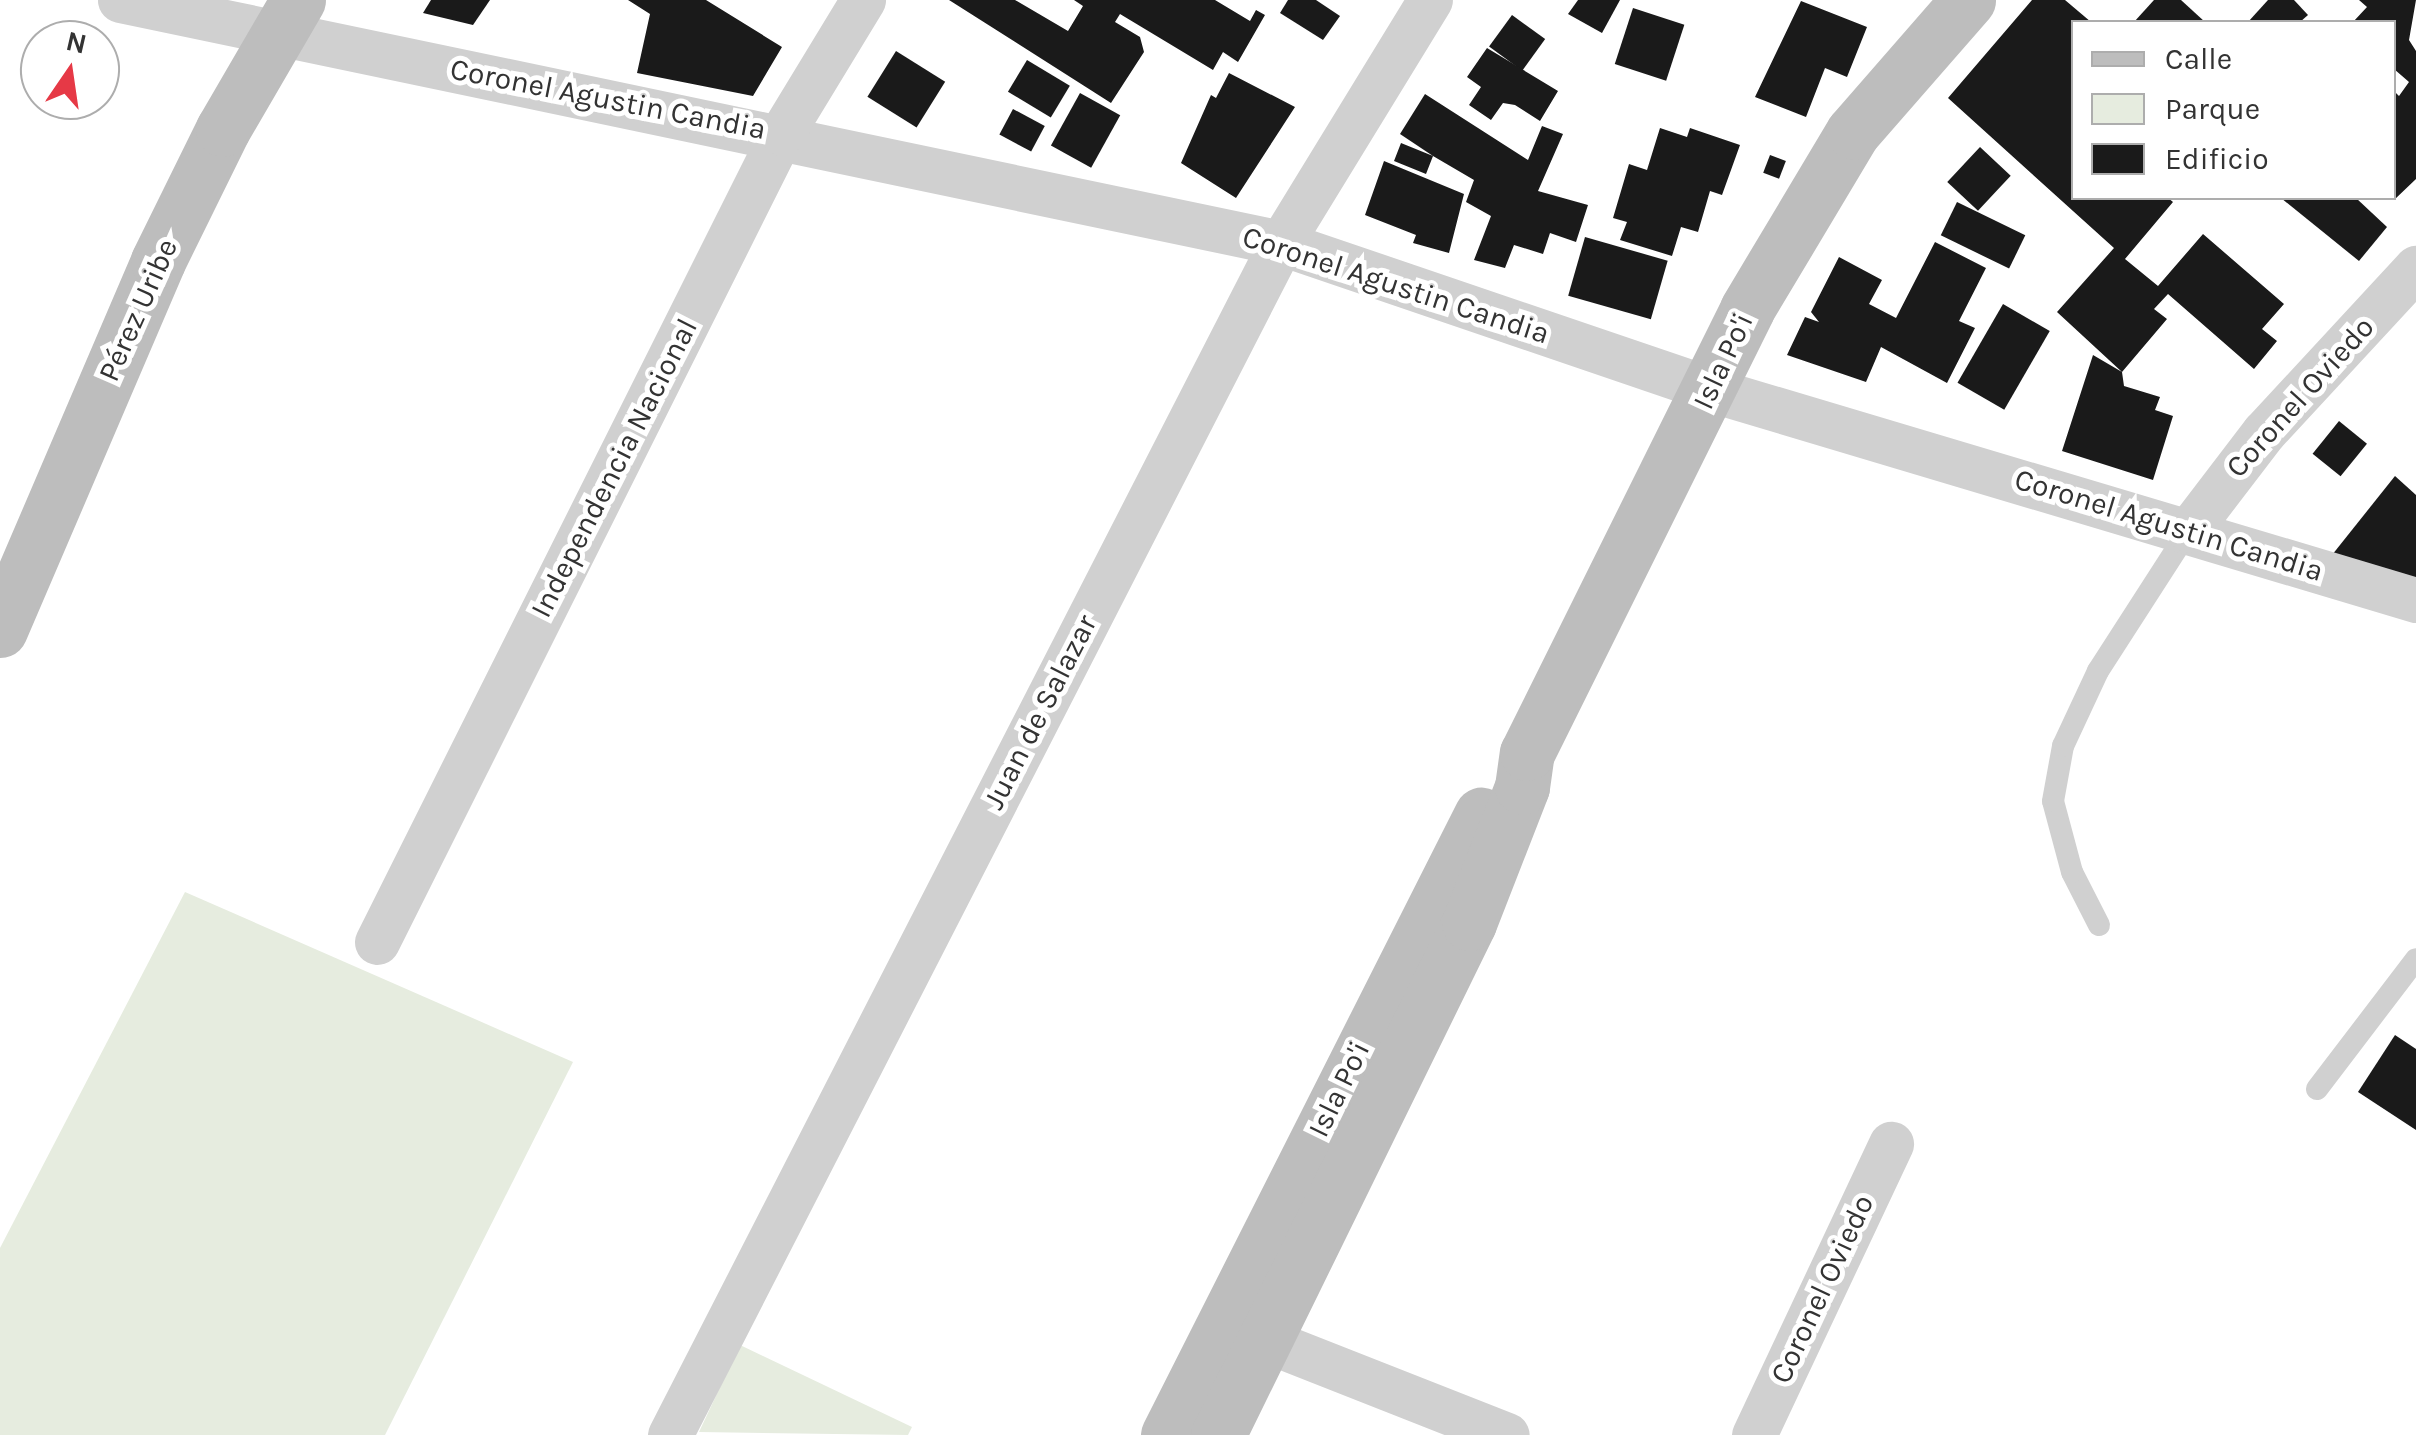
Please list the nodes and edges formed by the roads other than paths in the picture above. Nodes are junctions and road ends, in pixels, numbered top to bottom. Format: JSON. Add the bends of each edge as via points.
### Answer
{"nodes":[{"id":1,"x":120,"y":0,"type":"edge"},
{"id":2,"x":862,"y":0,"type":"edge"},
{"id":3,"x":1430,"y":0,"type":"edge"},
{"id":4,"x":1968,"y":0,"type":"edge"},
{"id":5,"x":288,"y":17,"type":"edge"},
{"id":6,"x":782,"y":134,"type":"junction"},
{"id":7,"x":1281,"y":243,"type":"junction"},
{"id":8,"x":2416,"y":268,"type":"edge"},
{"id":9,"x":1712,"y":390,"type":"junction"},
{"id":10,"x":2189,"y":530,"type":"junction"},
{"id":11,"x":2416,"y":600,"type":"edge"},
{"id":12,"x":0,"y":630,"type":"edge"},
{"id":13,"x":2099,"y":925,"type":"dead end"},
{"id":14,"x":377,"y":942,"type":"dead end"},
{"id":15,"x":2416,"y":959,"type":"edge"},
{"id":16,"x":2317,"y":1089,"type":"dead end"},
{"id":17,"x":1891,"y":1144,"type":"dead end"},
{"id":18,"x":1244,"y":1331,"type":"junction"},
{"id":19,"x":670,"y":1435,"type":"edge"},
{"id":20,"x":1168,"y":1435,"type":"edge"},
{"id":21,"x":1218,"y":1435,"type":"edge"},
{"id":22,"x":1507,"y":1435,"type":"edge"},
{"id":23,"x":1754,"y":1435,"type":"edge"}],
"edges":[{"from":1,"to":5,"type":"street","name":"Coronel Agustin Candia"},
{"from":2,"to":6,"type":"street","name":"Independencia Nacional"},
{"from":3,"to":7,"type":"street","name":"Juan de Salazar"},
{"from":4,"to":9,"type":"street","name":"Isla Po'i","via":[[1853,132],[1755,294]]},
{"from":5,"to":6,"type":"street","name":"Coronel Agustin Candia"},
{"from":5,"to":12,"type":"street","name":"Pérez Uribe","via":[[158,261]]},
{"from":6,"to":7,"type":"street","name":"Coronel Agustin Candia"},
{"from":6,"to":14,"type":"street","name":"Independencia Nacional"},
{"from":7,"to":9,"type":"street","name":"Coronel Agustin Candia"},
{"from":7,"to":19,"type":"street","name":"Juan de Salazar"},
{"from":8,"to":10,"type":"street","name":"Coronel Oviedo","via":[[2264,432]]},
{"from":9,"to":10,"type":"street","name":"Coronel Agustin Candia"},
{"from":9,"to":18,"type":"street","name":"Isla Po'i","via":[[1526,754],[1522,787],[1469,923]]},
{"from":10,"to":11,"type":"street","name":"Coronel Agustin Candia"},
{"from":10,"to":13,"type":"lane","via":[[2098,671],[2064,746],[2054,800],[2072,872]]},
{"from":15,"to":16,"type":"lane"},
{"from":17,"to":23,"type":"street","name":"Coronel Oviedo"},
{"from":18,"to":20,"type":"street","name":"Isla Po'i"},
{"from":18,"to":21,"type":"street","name":"Isla Po'i"},
{"from":18,"to":22,"type":"street"}]}
